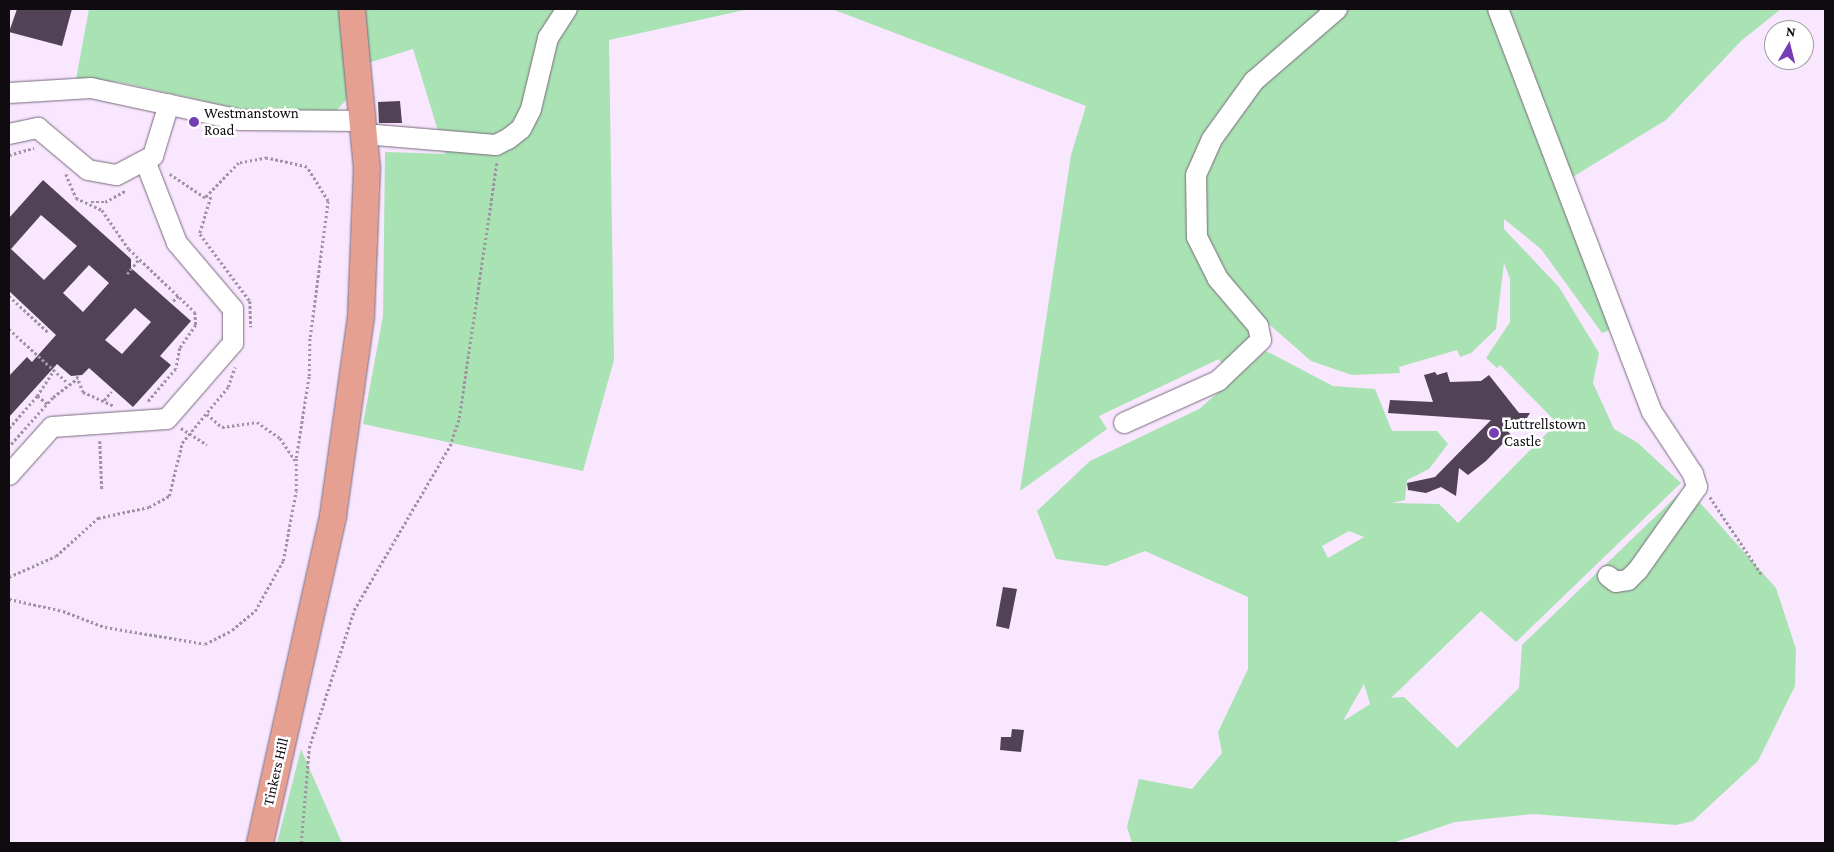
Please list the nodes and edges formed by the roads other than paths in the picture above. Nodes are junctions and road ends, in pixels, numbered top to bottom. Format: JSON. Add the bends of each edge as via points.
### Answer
{"nodes":[{"id":1,"x":352,"y":9,"type":"edge"},
{"id":2,"x":567,"y":9,"type":"edge"},
{"id":3,"x":1337,"y":9,"type":"edge"},
{"id":4,"x":1498,"y":9,"type":"edge"},
{"id":5,"x":9,"y":93,"type":"edge"},
{"id":6,"x":169,"y":104,"type":"junction"},
{"id":7,"x":363,"y":128,"type":"junction"},
{"id":8,"x":9,"y":134,"type":"edge"},
{"id":9,"x":150,"y":160,"type":"junction"},
{"id":10,"x":1124,"y":423,"type":"dead end"},
{"id":11,"x":9,"y":475,"type":"edge"},
{"id":12,"x":1608,"y":576,"type":"dead end"},
{"id":13,"x":260,"y":843,"type":"edge"}],
"edges":[{"from":1,"to":7,"type":"main road","name":"Tinkers Hill"},
{"from":2,"to":7,"type":"street","via":[[548,38],[531,109],[521,129],[496,145]]},
{"from":3,"to":10,"type":"street","via":[[1254,81],[1212,139],[1196,174],[1193,213],[1197,237],[1218,279],[1258,326],[1260,340],[1218,381]]},
{"from":4,"to":12,"type":"street","via":[[1652,412],[1693,474],[1697,487],[1692,498],[1657,538],[1638,570],[1628,580],[1616,582]]},
{"from":5,"to":6,"type":"street","via":[[91,88]]},
{"from":6,"to":7,"type":"street","via":[[254,121]]},
{"from":6,"to":9,"type":"street"},
{"from":7,"to":13,"type":"main road","name":"Tinkers Hill","via":[[367,216],[362,316],[346,447]]},
{"from":8,"to":9,"type":"street","via":[[29,127],[42,129],[98,175],[117,175]]},
{"from":9,"to":11,"type":"street","via":[[177,243],[233,309],[235,337],[218,365],[167,419],[52,426]]}]}
